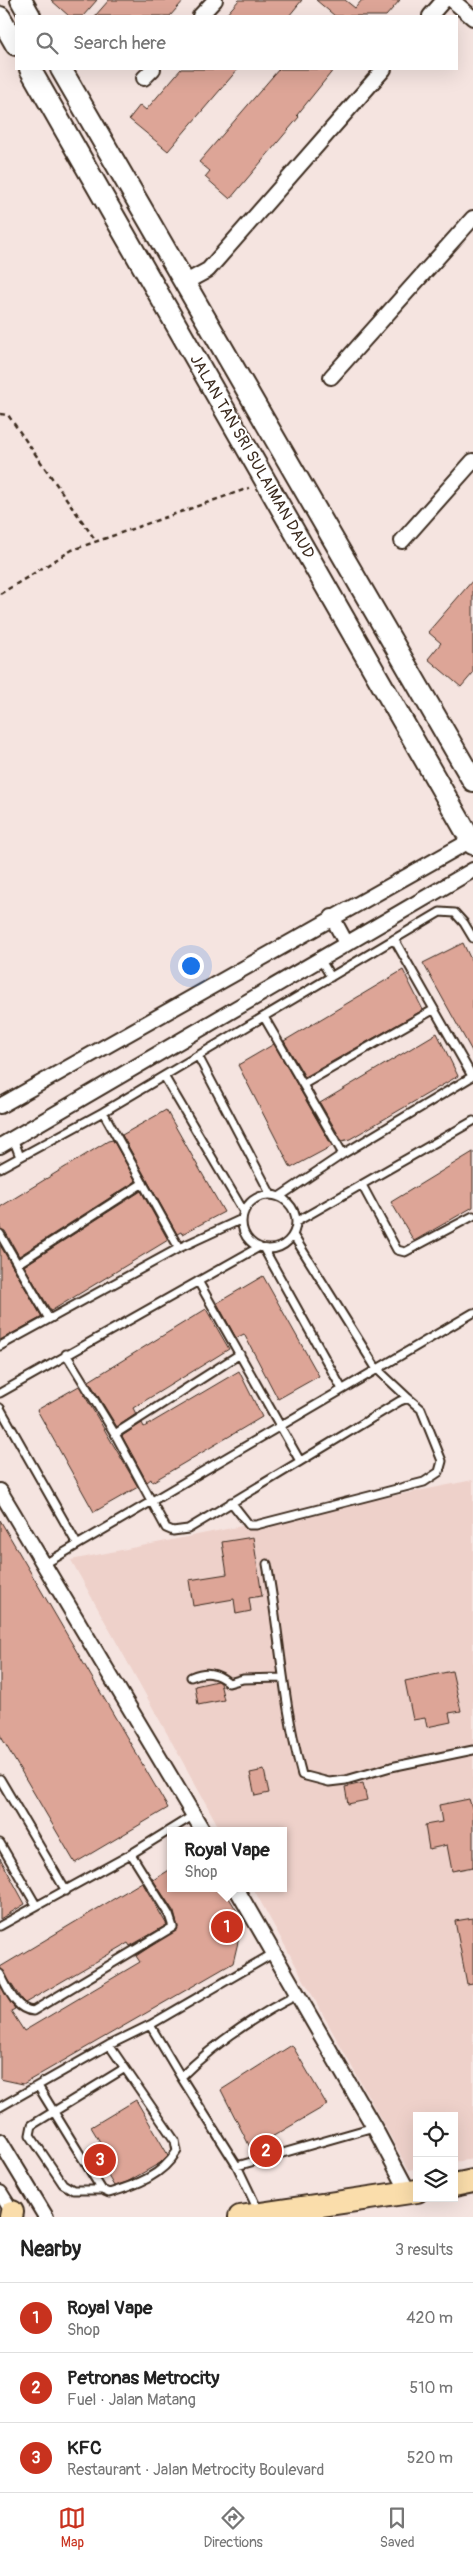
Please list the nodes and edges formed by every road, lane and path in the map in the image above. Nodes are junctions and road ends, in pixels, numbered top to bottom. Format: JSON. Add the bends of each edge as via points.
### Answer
{"nodes":[{"id":1,"x":21,"y":0,"type":"edge"},
{"id":2,"x":215,"y":0,"type":"edge"},
{"id":3,"x":444,"y":0,"type":"edge"},
{"id":4,"x":452,"y":0,"type":"edge"},
{"id":5,"x":29,"y":15,"type":"edge"},
{"id":6,"x":201,"y":15,"type":"edge"},
{"id":7,"x":431,"y":15,"type":"edge"},
{"id":8,"x":0,"y":16,"type":"edge"},
{"id":9,"x":473,"y":18,"type":"edge"},
{"id":10,"x":15,"y":42,"type":"edge"},
{"id":11,"x":31,"y":70,"type":"edge"},
{"id":12,"x":61,"y":70,"type":"edge"},
{"id":13,"x":383,"y":70,"type":"edge"},
{"id":14,"x":473,"y":218,"type":"edge"},
{"id":15,"x":184,"y":282,"type":"junction"},
{"id":16,"x":331,"y":377,"type":"dead end"},
{"id":17,"x":0,"y":414,"type":"edge"},
{"id":18,"x":473,"y":461,"type":"edge"},
{"id":19,"x":267,"y":482,"type":"junction"},
{"id":20,"x":96,"y":541,"type":"junction"},
{"id":21,"x":402,"y":541,"type":"dead end"},
{"id":22,"x":0,"y":594,"type":"edge"},
{"id":23,"x":473,"y":780,"type":"edge"},
{"id":24,"x":472,"y":841,"type":"edge"},
{"id":25,"x":473,"y":870,"type":"edge"},
{"id":26,"x":332,"y":917,"type":"junction"},
{"id":27,"x":473,"y":938,"type":"edge"},
{"id":28,"x":394,"y":939,"type":"junction"},
{"id":29,"x":346,"y":943,"type":"junction"},
{"id":30,"x":320,"y":959,"type":"junction"},
{"id":31,"x":331,"y":977,"type":"junction"},
{"id":32,"x":433,"y":1010,"type":"junction"},
{"id":33,"x":264,"y":1017,"type":"junction"},
{"id":34,"x":198,"y":1056,"type":"junction"},
{"id":35,"x":164,"y":1076,"type":"junction"},
{"id":36,"x":472,"y":1076,"type":"edge"},
{"id":37,"x":304,"y":1084,"type":"junction"},
{"id":38,"x":0,"y":1106,"type":"edge"},
{"id":39,"x":103,"y":1112,"type":"junction"},
{"id":40,"x":473,"y":1121,"type":"edge"},
{"id":41,"x":13,"y":1138,"type":"junction"},
{"id":42,"x":0,"y":1146,"type":"edge"},
{"id":43,"x":343,"y":1154,"type":"junction"},
{"id":44,"x":20,"y":1157,"type":"junction"},
{"id":45,"x":0,"y":1168,"type":"edge"},
{"id":46,"x":142,"y":1183,"type":"junction"},
{"id":47,"x":362,"y":1185,"type":"junction"},
{"id":48,"x":271,"y":1195,"type":"junction"},
{"id":49,"x":279,"y":1197,"type":"junction"},
{"id":50,"x":243,"y":1216,"type":"junction"},
{"id":51,"x":473,"y":1216,"type":"edge"},
{"id":52,"x":296,"y":1222,"type":"junction"},
{"id":53,"x":0,"y":1234,"type":"edge"},
{"id":54,"x":293,"y":1235,"type":"junction"},
{"id":55,"x":179,"y":1248,"type":"junction"},
{"id":56,"x":261,"y":1248,"type":"junction"},
{"id":57,"x":17,"y":1264,"type":"junction"},
{"id":58,"x":198,"y":1281,"type":"junction"},
{"id":59,"x":473,"y":1313,"type":"edge"},
{"id":60,"x":49,"y":1319,"type":"junction"},
{"id":61,"x":0,"y":1346,"type":"edge"},
{"id":62,"x":66,"y":1354,"type":"junction"},
{"id":63,"x":240,"y":1354,"type":"junction"},
{"id":64,"x":376,"y":1368,"type":"junction"},
{"id":65,"x":342,"y":1389,"type":"junction"},
{"id":66,"x":0,"y":1393,"type":"edge"},
{"id":67,"x":408,"y":1398,"type":"junction"},
{"id":68,"x":0,"y":1408,"type":"edge"},
{"id":69,"x":280,"y":1425,"type":"junction"},
{"id":70,"x":115,"y":1434,"type":"junction"},
{"id":71,"x":300,"y":1461,"type":"junction"},
{"id":72,"x":0,"y":1491,"type":"edge"},
{"id":73,"x":150,"y":1501,"type":"junction"},
{"id":74,"x":231,"y":1502,"type":"junction"},
{"id":75,"x":77,"y":1544,"type":"junction"},
{"id":76,"x":267,"y":1564,"type":"dead end"},
{"id":77,"x":43,"y":1566,"type":"junction"},
{"id":78,"x":191,"y":1677,"type":"dead end"},
{"id":79,"x":282,"y":1678,"type":"junction"},
{"id":80,"x":473,"y":1750,"type":"edge"},
{"id":81,"x":0,"y":1779,"type":"edge"},
{"id":82,"x":194,"y":1815,"type":"junction"},
{"id":83,"x":175,"y":1827,"type":"edge"},
{"id":84,"x":201,"y":1827,"type":"edge"},
{"id":85,"x":167,"y":1832,"type":"edge"},
{"id":86,"x":0,"y":1843,"type":"edge"},
{"id":87,"x":131,"y":1854,"type":"junction"},
{"id":88,"x":66,"y":1890,"type":"junction"},
{"id":89,"x":238,"y":1892,"type":"edge"},
{"id":90,"x":36,"y":1905,"type":"junction"},
{"id":91,"x":0,"y":1926,"type":"edge"},
{"id":92,"x":274,"y":1953,"type":"junction"},
{"id":93,"x":0,"y":1974,"type":"edge"},
{"id":94,"x":297,"y":1995,"type":"junction"},
{"id":95,"x":150,"y":2026,"type":"junction"},
{"id":96,"x":109,"y":2045,"type":"junction"},
{"id":97,"x":125,"y":2068,"type":"junction"},
{"id":98,"x":181,"y":2077,"type":"junction"},
{"id":99,"x":38,"y":2086,"type":"junction"},
{"id":100,"x":0,"y":2106,"type":"edge"},
{"id":101,"x":54,"y":2110,"type":"junction"},
{"id":102,"x":374,"y":2127,"type":"junction"},
{"id":103,"x":0,"y":2141,"type":"edge"},
{"id":104,"x":237,"y":2166,"type":"junction"},
{"id":105,"x":473,"y":2181,"type":"edge"},
{"id":106,"x":458,"y":2184,"type":"edge"},
{"id":107,"x":102,"y":2190,"type":"junction"},
{"id":108,"x":413,"y":2192,"type":"edge"},
{"id":109,"x":0,"y":2193,"type":"edge"},
{"id":110,"x":12,"y":2215,"type":"edge"},
{"id":111,"x":250,"y":2215,"type":"edge"},
{"id":112,"x":46,"y":2217,"type":"edge"}],
"edges":[{"from":1,"to":5,"type":"main road"},
{"from":2,"to":6,"type":"street"},
{"from":3,"to":7,"type":"street"},
{"from":4,"to":9,"type":"street"},
{"from":8,"to":10,"type":"main road"},
{"from":11,"to":19,"type":"main road","name":"JALAN TAN SRI SULAIMAN DAUD"},
{"from":12,"to":15,"type":"main road","name":"JALAN TAN SRI SULAIMAN DAUD"},
{"from":13,"to":15,"type":"street","via":[[208,270]]},
{"from":14,"to":16,"type":"street"},
{"from":15,"to":23,"type":"main road","name":"JALAN TAN SRI SULAIMAN DAUD"},
{"from":17,"to":20,"type":"path","via":[[8,415]]},
{"from":18,"to":21,"type":"street"},
{"from":19,"to":20,"type":"path"},
{"from":19,"to":24,"type":"main road","name":"JALAN TAN SRI SULAIMAN DAUD"},
{"from":20,"to":22,"type":"path","via":[[72,550]]},
{"from":24,"to":26,"type":"street"},
{"from":25,"to":29,"type":"street"},
{"from":26,"to":29,"type":"street"},
{"from":26,"to":38,"type":"street"},
{"from":27,"to":28,"type":"lane","via":[[454,913],[440,912]]},
{"from":28,"to":31,"type":"lane"},
{"from":28,"to":32,"type":"lane"},
{"from":29,"to":30,"type":"street"},
{"from":30,"to":31,"type":"lane"},
{"from":30,"to":41,"type":"street"},
{"from":31,"to":33,"type":"lane"},
{"from":32,"to":36,"type":"lane"},
{"from":32,"to":37,"type":"lane"},
{"from":33,"to":34,"type":"lane"},
{"from":33,"to":37,"type":"lane"},
{"from":34,"to":35,"type":"lane"},
{"from":34,"to":48,"type":"lane"},
{"from":35,"to":39,"type":"lane"},
{"from":35,"to":50,"type":"lane"},
{"from":36,"to":43,"type":"lane"},
{"from":37,"to":43,"type":"lane"},
{"from":39,"to":44,"type":"lane"},
{"from":39,"to":46,"type":"lane"},
{"from":40,"to":47,"type":"lane"},
{"from":41,"to":42,"type":"street"},
{"from":41,"to":44,"type":"lane"},
{"from":43,"to":49,"type":"lane"},
{"from":44,"to":45,"type":"lane"},
{"from":46,"to":55,"type":"lane"},
{"from":46,"to":57,"type":"lane"},
{"from":47,"to":51,"type":"lane","via":[[397,1250],[405,1252]]},
{"from":47,"to":52,"type":"lane"},
{"from":48,"to":49,"type":"lane"},
{"from":48,"to":50,"type":"lane","via":[[254,1199]]},
{"from":49,"to":52,"type":"lane","via":[[292,1207]]},
{"from":50,"to":55,"type":"lane"},
{"from":50,"to":56,"type":"lane","via":[[246,1236]]},
{"from":52,"to":54,"type":"lane"},
{"from":53,"to":57,"type":"lane"},
{"from":54,"to":56,"type":"lane","via":[[280,1246]]},
{"from":54,"to":64,"type":"lane"},
{"from":55,"to":60,"type":"lane"},
{"from":56,"to":58,"type":"lane"},
{"from":56,"to":65,"type":"lane"},
{"from":57,"to":60,"type":"lane"},
{"from":58,"to":62,"type":"lane"},
{"from":58,"to":63,"type":"lane"},
{"from":59,"to":64,"type":"lane"},
{"from":60,"to":61,"type":"lane"},
{"from":62,"to":66,"type":"lane"},
{"from":62,"to":70,"type":"lane"},
{"from":63,"to":69,"type":"lane"},
{"from":63,"to":70,"type":"lane"},
{"from":64,"to":65,"type":"lane"},
{"from":64,"to":67,"type":"lane"},
{"from":65,"to":69,"type":"lane"},
{"from":67,"to":71,"type":"lane"},
{"from":67,"to":74,"type":"lane","via":[[421,1409],[442,1461],[433,1478],[249,1525]]},
{"from":68,"to":75,"type":"lane"},
{"from":69,"to":71,"type":"lane"},
{"from":69,"to":73,"type":"lane"},
{"from":70,"to":73,"type":"lane"},
{"from":71,"to":74,"type":"lane"},
{"from":72,"to":77,"type":"street"},
{"from":73,"to":74,"type":"lane","via":[[166,1528],[173,1531],[188,1529]]},
{"from":73,"to":75,"type":"lane"},
{"from":75,"to":77,"type":"lane"},
{"from":76,"to":79,"type":"lane","via":[[277,1619]]},
{"from":77,"to":82,"type":"street"},
{"from":78,"to":79,"type":"lane","via":[[210,1673],[229,1683],[243,1679]]},
{"from":79,"to":80,"type":"lane","via":[[302,1775],[329,1782],[346,1780]]},
{"from":81,"to":88,"type":"lane"},
{"from":82,"to":83,"type":"lane"},
{"from":82,"to":84,"type":"street"},
{"from":85,"to":87,"type":"lane"},
{"from":86,"to":90,"type":"lane"},
{"from":87,"to":88,"type":"lane"},
{"from":87,"to":93,"type":"lane","via":[[174,1928],[34,2011],[25,2010],[17,2003]]},
{"from":88,"to":90,"type":"lane"},
{"from":89,"to":92,"type":"street"},
{"from":90,"to":91,"type":"lane"},
{"from":92,"to":94,"type":"street"},
{"from":92,"to":95,"type":"lane"},
{"from":94,"to":98,"type":"lane","via":[[273,2007],[205,2053]]},
{"from":94,"to":102,"type":"street"},
{"from":95,"to":96,"type":"lane"},
{"from":95,"to":98,"type":"lane"},
{"from":96,"to":97,"type":"lane"},
{"from":96,"to":99,"type":"lane"},
{"from":97,"to":101,"type":"lane"},
{"from":97,"to":107,"type":"lane","via":[[175,2141],[177,2151],[170,2162],[153,2176],[109,2193]]},
{"from":98,"to":104,"type":"lane"},
{"from":99,"to":100,"type":"lane"},
{"from":99,"to":101,"type":"lane"},
{"from":101,"to":107,"type":"lane"},
{"from":101,"to":107,"type":"lane","via":[[32,2125],[30,2134],[63,2184],[73,2190]]},
{"from":102,"to":104,"type":"lane"},
{"from":102,"to":108,"type":"street"},
{"from":103,"to":112,"type":"street"},
{"from":104,"to":111,"type":"lane"},
{"from":105,"to":106,"type":"main road"},
{"from":108,"to":111,"type":"main road"},
{"from":109,"to":110,"type":"street"}]}
